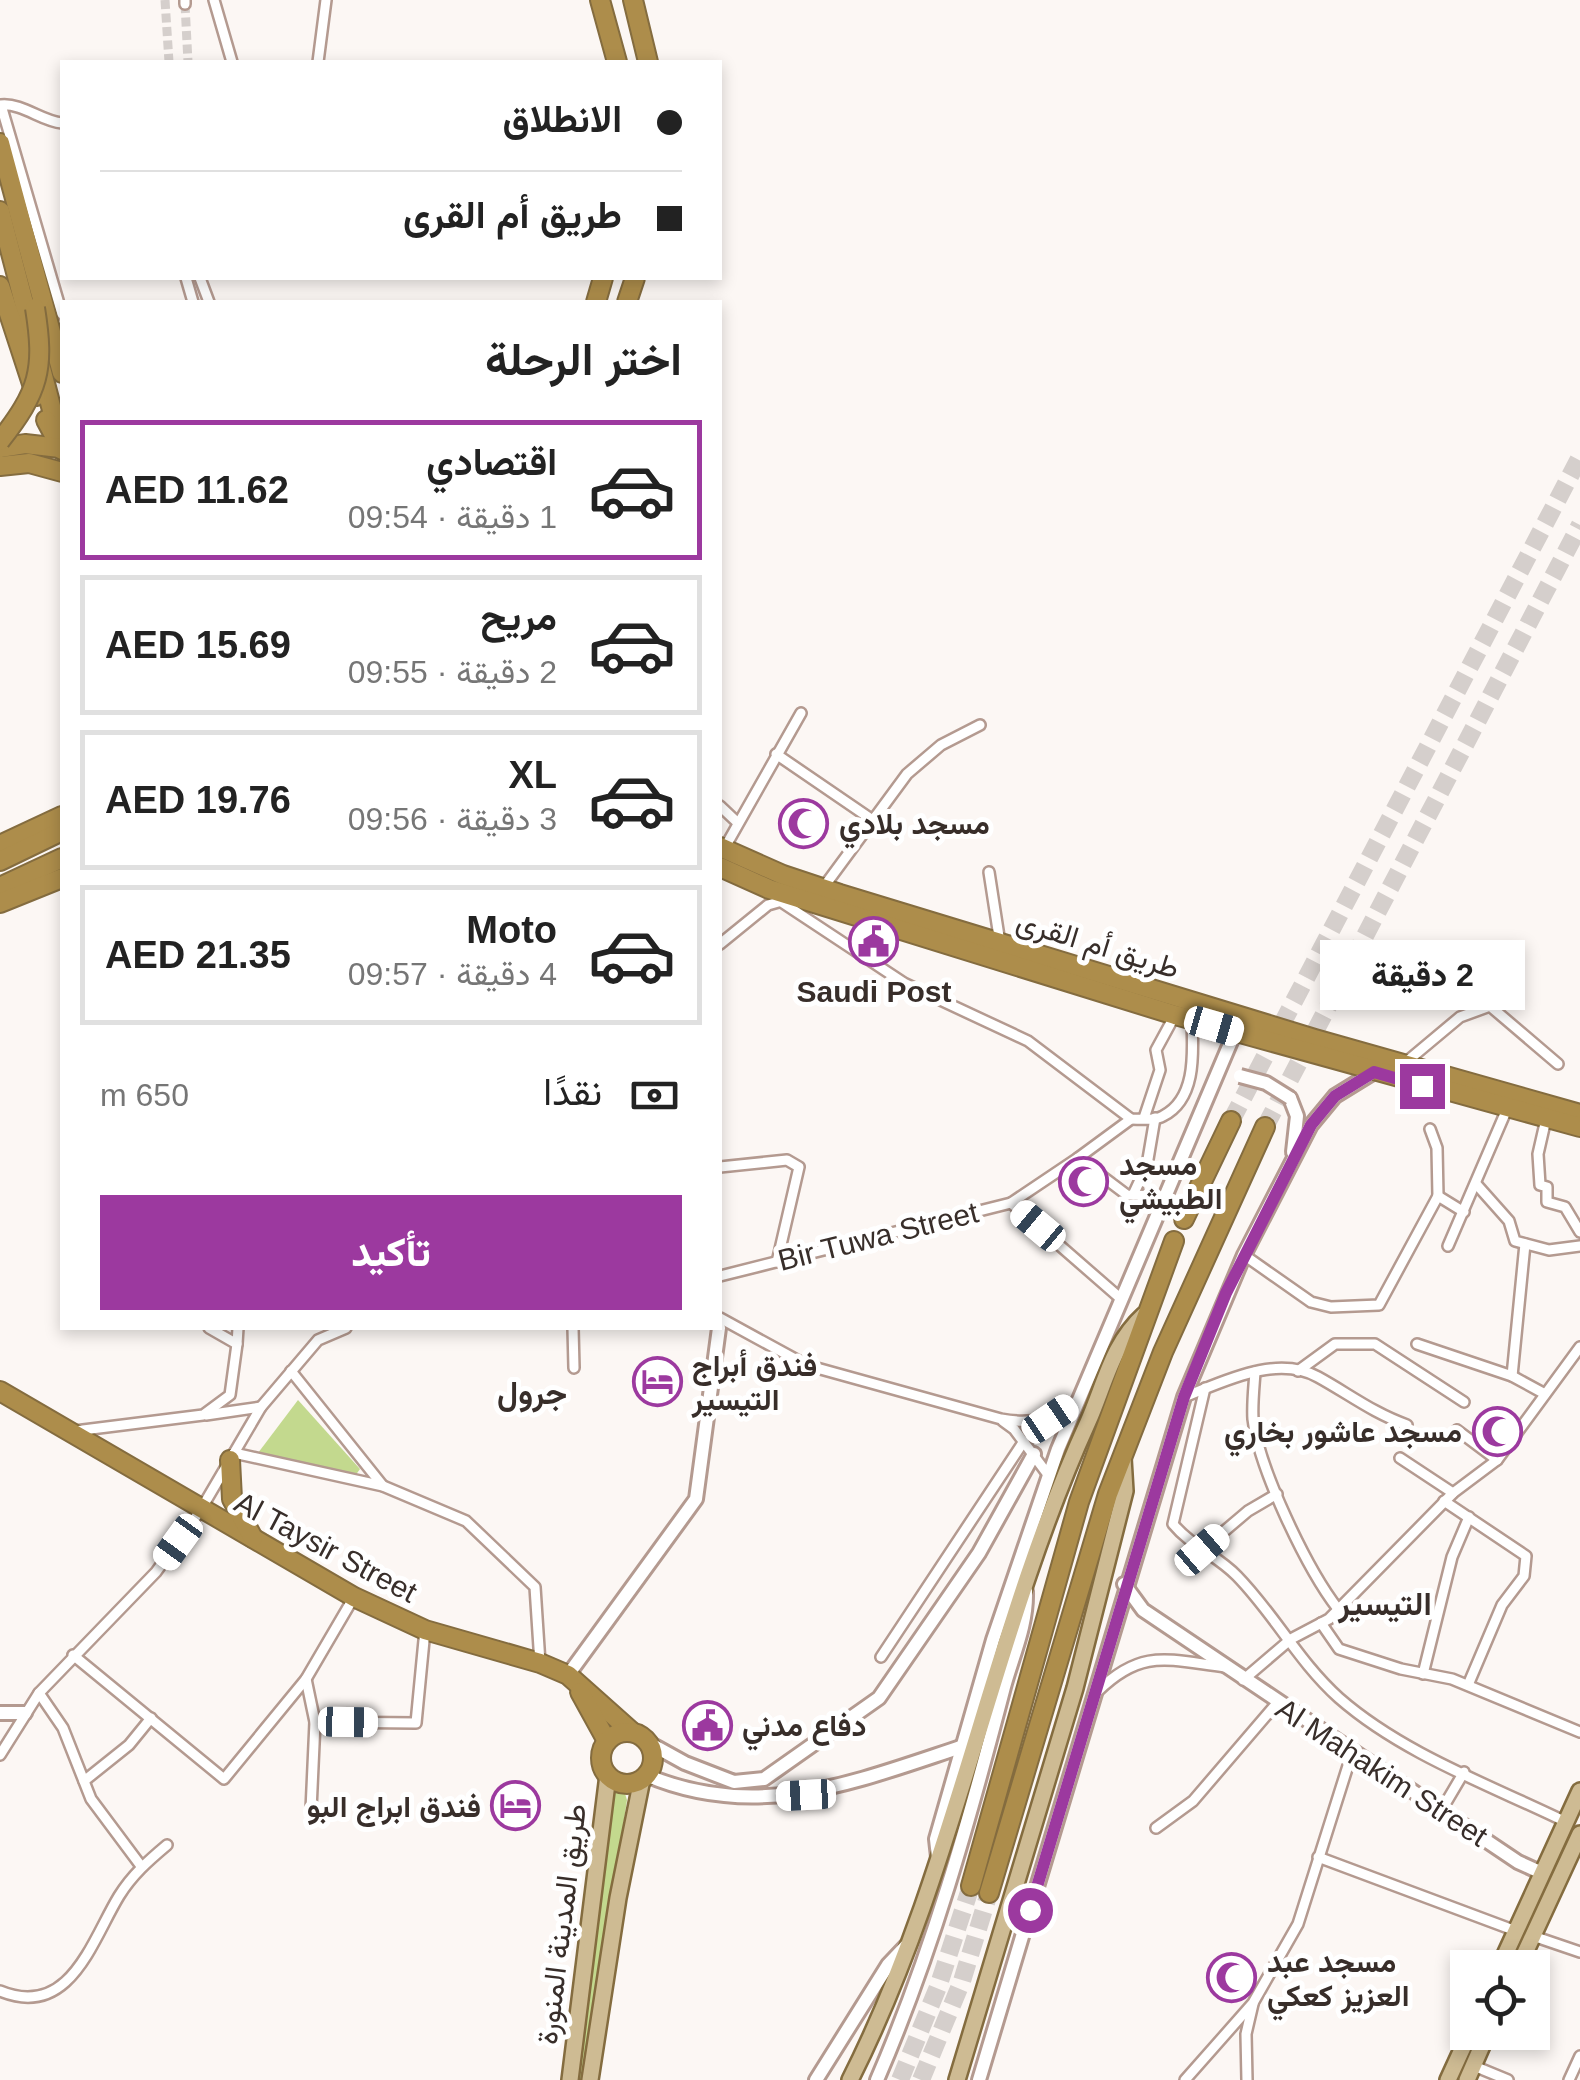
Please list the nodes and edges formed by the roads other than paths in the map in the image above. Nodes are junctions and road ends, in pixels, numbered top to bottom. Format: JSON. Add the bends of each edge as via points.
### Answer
{"nodes":[{"id":1,"x":214,"y":0,"type":"edge"},
{"id":2,"x":326,"y":0,"type":"edge"},
{"id":3,"x":600,"y":0,"type":"edge"},
{"id":4,"x":633,"y":0,"type":"edge"},
{"id":5,"x":231,"y":60,"type":"edge"},
{"id":6,"x":318,"y":60,"type":"edge"},
{"id":7,"x":616,"y":60,"type":"edge"},
{"id":8,"x":648,"y":60,"type":"edge"},
{"id":9,"x":60,"y":123,"type":"edge"},
{"id":10,"x":0,"y":143,"type":"edge"},
{"id":11,"x":0,"y":211,"type":"edge"},
{"id":12,"x":26,"y":246,"type":"junction"},
{"id":13,"x":0,"y":286,"type":"edge"},
{"id":14,"x":60,"y":307,"type":"edge"},
{"id":15,"x":60,"y":364,"type":"edge"},
{"id":16,"x":60,"y":436,"type":"edge"},
{"id":17,"x":60,"y":439,"type":"edge"},
{"id":18,"x":60,"y":442,"type":"edge"},
{"id":19,"x":0,"y":444,"type":"edge"},
{"id":20,"x":0,"y":466,"type":"edge"},
{"id":21,"x":60,"y":471,"type":"edge"},
{"id":22,"x":801,"y":713,"type":"dead end"},
{"id":23,"x":980,"y":725,"type":"dead end"},
{"id":24,"x":776,"y":754,"type":"junction"},
{"id":25,"x":722,"y":808,"type":"edge"},
{"id":26,"x":60,"y":817,"type":"edge"},
{"id":27,"x":874,"y":822,"type":"junction"},
{"id":28,"x":738,"y":824,"type":"junction"},
{"id":29,"x":60,"y":832,"type":"edge"},
{"id":30,"x":0,"y":845,"type":"edge"},
{"id":31,"x":722,"y":852,"type":"edge"},
{"id":32,"x":722,"y":854,"type":"edge"},
{"id":33,"x":722,"y":855,"type":"edge"},
{"id":34,"x":60,"y":859,"type":"edge"},
{"id":35,"x":0,"y":861,"type":"edge"},
{"id":36,"x":989,"y":872,"type":"dead end"},
{"id":37,"x":60,"y":879,"type":"edge"},
{"id":38,"x":0,"y":887,"type":"edge"},
{"id":39,"x":823,"y":888,"type":"junction"},
{"id":40,"x":787,"y":899,"type":"junction"},
{"id":41,"x":0,"y":903,"type":"edge"},
{"id":42,"x":722,"y":942,"type":"edge"},
{"id":43,"x":1000,"y":943,"type":"junction"},
{"id":44,"x":1184,"y":1017,"type":"junction"},
{"id":45,"x":1235,"y":1032,"type":"junction"},
{"id":46,"x":1558,"y":1064,"type":"dead end"},
{"id":47,"x":1403,"y":1065,"type":"junction"},
{"id":48,"x":1374,"y":1072,"type":"junction"},
{"id":49,"x":1208,"y":1100,"type":"junction"},
{"id":50,"x":1506,"y":1109,"type":"junction"},
{"id":51,"x":1580,"y":1112,"type":"edge"},
{"id":52,"x":1550,"y":1115,"type":"junction"},
{"id":53,"x":1149,"y":1118,"type":"junction"},
{"id":54,"x":1131,"y":1119,"type":"junction"},
{"id":55,"x":1231,"y":1121,"type":"tunnel mouth"},
{"id":56,"x":1265,"y":1128,"type":"tunnel mouth"},
{"id":57,"x":1430,"y":1129,"type":"dead end"},
{"id":58,"x":1580,"y":1129,"type":"edge"},
{"id":59,"x":1078,"y":1158,"type":"junction"},
{"id":60,"x":1292,"y":1160,"type":"junction"},
{"id":61,"x":722,"y":1167,"type":"edge"},
{"id":62,"x":1477,"y":1185,"type":"junction"},
{"id":63,"x":1133,"y":1195,"type":"junction"},
{"id":64,"x":1163,"y":1196,"type":"junction"},
{"id":65,"x":1438,"y":1196,"type":"junction"},
{"id":66,"x":1010,"y":1203,"type":"junction"},
{"id":67,"x":1464,"y":1212,"type":"junction"},
{"id":68,"x":1184,"y":1219,"type":"dead end"},
{"id":69,"x":1580,"y":1232,"type":"edge"},
{"id":70,"x":1174,"y":1241,"type":"dead end"},
{"id":71,"x":1525,"y":1244,"type":"junction"},
{"id":72,"x":1448,"y":1246,"type":"dead end"},
{"id":73,"x":1580,"y":1246,"type":"edge"},
{"id":74,"x":1244,"y":1255,"type":"junction"},
{"id":75,"x":777,"y":1262,"type":"junction"},
{"id":76,"x":722,"y":1276,"type":"edge"},
{"id":77,"x":1120,"y":1298,"type":"junction"},
{"id":78,"x":1144,"y":1316,"type":"junction"},
{"id":79,"x":722,"y":1322,"type":"edge"},
{"id":80,"x":212,"y":1330,"type":"edge"},
{"id":81,"x":238,"y":1330,"type":"edge"},
{"id":82,"x":321,"y":1330,"type":"edge"},
{"id":83,"x":341,"y":1330,"type":"edge"},
{"id":84,"x":572,"y":1330,"type":"edge"},
{"id":85,"x":719,"y":1330,"type":"edge"},
{"id":86,"x":318,"y":1340,"type":"junction"},
{"id":87,"x":237,"y":1344,"type":"junction"},
{"id":88,"x":1417,"y":1344,"type":"dead end"},
{"id":89,"x":1580,"y":1346,"type":"edge"},
{"id":90,"x":574,"y":1368,"type":"dead end"},
{"id":91,"x":291,"y":1371,"type":"junction"},
{"id":92,"x":1298,"y":1371,"type":"junction"},
{"id":93,"x":1255,"y":1372,"type":"junction"},
{"id":94,"x":1512,"y":1376,"type":"junction"},
{"id":95,"x":1206,"y":1388,"type":"junction"},
{"id":96,"x":0,"y":1391,"type":"edge"},
{"id":97,"x":1545,"y":1394,"type":"junction"},
{"id":98,"x":1184,"y":1397,"type":"junction"},
{"id":99,"x":1078,"y":1400,"type":"junction"},
{"id":100,"x":1464,"y":1402,"type":"dead end"},
{"id":101,"x":261,"y":1407,"type":"junction"},
{"id":102,"x":203,"y":1415,"type":"junction"},
{"id":103,"x":1000,"y":1419,"type":"junction"},
{"id":104,"x":1407,"y":1425,"type":"dead end"},
{"id":105,"x":1458,"y":1430,"type":"dead end"},
{"id":106,"x":72,"y":1432,"type":"junction"},
{"id":107,"x":1024,"y":1442,"type":"junction"},
{"id":108,"x":1034,"y":1454,"type":"junction"},
{"id":109,"x":1123,"y":1454,"type":"junction"},
{"id":110,"x":232,"y":1456,"type":"junction"},
{"id":111,"x":1400,"y":1458,"type":"dead end"},
{"id":112,"x":1497,"y":1460,"type":"junction"},
{"id":113,"x":1049,"y":1476,"type":"junction"},
{"id":114,"x":384,"y":1486,"type":"junction"},
{"id":115,"x":1277,"y":1494,"type":"junction"},
{"id":116,"x":1448,"y":1497,"type":"junction"},
{"id":117,"x":200,"y":1511,"type":"junction"},
{"id":118,"x":1469,"y":1517,"type":"junction"},
{"id":119,"x":254,"y":1538,"type":"junction"},
{"id":120,"x":1202,"y":1550,"type":"junction"},
{"id":121,"x":1026,"y":1579,"type":"junction"},
{"id":122,"x":1124,"y":1584,"type":"junction"},
{"id":123,"x":354,"y":1598,"type":"junction"},
{"id":124,"x":1338,"y":1609,"type":"junction"},
{"id":125,"x":1320,"y":1623,"type":"junction"},
{"id":126,"x":425,"y":1630,"type":"junction"},
{"id":127,"x":1286,"y":1643,"type":"junction"},
{"id":128,"x":73,"y":1655,"type":"junction"},
{"id":129,"x":881,"y":1657,"type":"dead end"},
{"id":130,"x":540,"y":1663,"type":"junction"},
{"id":131,"x":1225,"y":1667,"type":"junction"},
{"id":132,"x":1423,"y":1674,"type":"junction"},
{"id":133,"x":568,"y":1676,"type":"junction"},
{"id":134,"x":306,"y":1679,"type":"junction"},
{"id":135,"x":1243,"y":1680,"type":"junction"},
{"id":136,"x":1468,"y":1685,"type":"junction"},
{"id":137,"x":39,"y":1694,"type":"junction"},
{"id":138,"x":1092,"y":1696,"type":"junction"},
{"id":139,"x":1277,"y":1702,"type":"junction"},
{"id":140,"x":25,"y":1713,"type":"junction"},
{"id":141,"x":0,"y":1714,"type":"edge"},
{"id":142,"x":152,"y":1718,"type":"junction"},
{"id":143,"x":315,"y":1722,"type":"junction"},
{"id":144,"x":1580,"y":1732,"type":"edge"},
{"id":145,"x":639,"y":1737,"type":"junction"},
{"id":146,"x":607,"y":1741,"type":"junction"},
{"id":147,"x":964,"y":1746,"type":"junction"},
{"id":148,"x":1352,"y":1753,"type":"junction"},
{"id":149,"x":0,"y":1756,"type":"edge"},
{"id":150,"x":1464,"y":1772,"type":"junction"},
{"id":151,"x":608,"y":1775,"type":"junction"},
{"id":152,"x":644,"y":1777,"type":"junction"},
{"id":153,"x":84,"y":1781,"type":"junction"},
{"id":154,"x":734,"y":1789,"type":"junction"},
{"id":155,"x":1580,"y":1791,"type":"edge"},
{"id":156,"x":312,"y":1810,"type":"dead end"},
{"id":157,"x":1441,"y":1811,"type":"junction"},
{"id":158,"x":1564,"y":1825,"type":"junction"},
{"id":159,"x":1156,"y":1828,"type":"dead end"},
{"id":160,"x":1580,"y":1836,"type":"edge"},
{"id":161,"x":167,"y":1846,"type":"dead end"},
{"id":162,"x":1318,"y":1857,"type":"junction"},
{"id":163,"x":938,"y":1864,"type":"junction"},
{"id":164,"x":141,"y":1866,"type":"junction"},
{"id":165,"x":1542,"y":1873,"type":"junction"},
{"id":166,"x":1516,"y":1931,"type":"junction"},
{"id":167,"x":1533,"y":1936,"type":"junction"},
{"id":168,"x":908,"y":1944,"type":"junction"},
{"id":169,"x":1507,"y":1950,"type":"edge"},
{"id":170,"x":1526,"y":1950,"type":"edge"},
{"id":171,"x":1580,"y":1952,"type":"edge"},
{"id":172,"x":0,"y":1990,"type":"edge"},
{"id":173,"x":1254,"y":2002,"type":"junction"},
{"id":174,"x":1462,"y":2050,"type":"edge"},
{"id":175,"x":1480,"y":2050,"type":"edge"},
{"id":176,"x":1580,"y":2058,"type":"edge"},
{"id":177,"x":1470,"y":2073,"type":"edge"},
{"id":178,"x":570,"y":2080,"type":"edge"},
{"id":179,"x":590,"y":2080,"type":"edge"},
{"id":180,"x":816,"y":2080,"type":"edge"},
{"id":181,"x":850,"y":2080,"type":"edge"},
{"id":182,"x":877,"y":2080,"type":"edge"},
{"id":183,"x":957,"y":2080,"type":"edge"},
{"id":184,"x":979,"y":2080,"type":"edge"},
{"id":185,"x":1185,"y":2080,"type":"edge"},
{"id":186,"x":1248,"y":2080,"type":"edge"},
{"id":187,"x":1448,"y":2080,"type":"edge"},
{"id":188,"x":1508,"y":2080,"type":"edge"},
{"id":189,"x":1570,"y":2080,"type":"edge"}],
"edges":[{"from":1,"to":5,"type":"street"},
{"from":2,"to":6,"type":"street"},
{"from":3,"to":7,"type":"highway"},
{"from":4,"to":8,"type":"highway"},
{"from":9,"to":14,"type":"street","via":[[2,105]]},
{"from":10,"to":12,"type":"highway"},
{"from":11,"to":16,"type":"highway"},
{"from":12,"to":15,"type":"highway"},
{"from":12,"to":19,"type":"highway","bridge":true,"via":[[43,354],[35,390]]},
{"from":13,"to":17,"type":"highway","via":[[39,406]]},
{"from":18,"to":19,"type":"highway"},
{"from":20,"to":21,"type":"highway","via":[[30,463]]},
{"from":22,"to":24,"type":"street"},
{"from":23,"to":27,"type":"street","via":[[941,745],[907,774]]},
{"from":24,"to":27,"type":"street"},
{"from":24,"to":28,"type":"street"},
{"from":25,"to":28,"type":"street"},
{"from":26,"to":30,"type":"highway"},
{"from":27,"to":39,"type":"street"},
{"from":28,"to":31,"type":"street"},
{"from":29,"to":35,"type":"highway"},
{"from":32,"to":39,"type":"highway","name":"طريق أم القرى"},
{"from":33,"to":40,"type":"highway","name":"طريق أم القرى"},
{"from":34,"to":38,"type":"highway"},
{"from":36,"to":43,"type":"street"},
{"from":37,"to":41,"type":"highway"},
{"from":39,"to":40,"type":"highway"},
{"from":39,"to":43,"type":"highway","name":"طريق أم القرى"},
{"from":40,"to":42,"type":"street","via":[[768,905]]},
{"from":40,"to":44,"type":"highway","name":"طريق أم القرى"},
{"from":40,"to":54,"type":"street","via":[[904,983],[1028,1041]]},
{"from":43,"to":47,"type":"highway","name":"طريق أم القرى"},
{"from":44,"to":45,"type":"highway","name":"طريق أم القرى"},
{"from":44,"to":53,"type":"street","via":[[1156,1050],[1160,1070]]},
{"from":44,"to":53,"type":"street","via":[[1193,1072],[1175,1106]]},
{"from":45,"to":48,"type":"highway","name":"طريق أم القرى"},
{"from":45,"to":49,"type":"street"},
{"from":46,"to":47,"type":"street","via":[[1490,1006],[1460,1017]]},
{"from":47,"to":52,"type":"highway","name":"طريق أم القرى"},
{"from":48,"to":50,"type":"highway","name":"طريق أم القرى"},
{"from":48,"to":60,"type":"street","via":[[1335,1096]]},
{"from":49,"to":60,"type":"street","bridge":true,"via":[[1226,1080],[1240,1076],[1290,1098],[1297,1116]]},
{"from":49,"to":64,"type":"street"},
{"from":50,"to":52,"type":"highway","name":"طريق أم القرى"},
{"from":50,"to":62,"type":"street"},
{"from":51,"to":52,"type":"highway","name":"طريق أم القرى"},
{"from":52,"to":58,"type":"highway","name":"طريق أم القرى"},
{"from":52,"to":69,"type":"street","via":[[1538,1154],[1540,1184],[1546,1186],[1546,1202],[1565,1207]]},
{"from":53,"to":54,"type":"street"},
{"from":53,"to":63,"type":"street","via":[[1147,1165]]},
{"from":54,"to":59,"type":"street"},
{"from":55,"to":68,"type":"highway"},
{"from":56,"to":109,"type":"highway"},
{"from":57,"to":65,"type":"street"},
{"from":59,"to":63,"type":"street"},
{"from":59,"to":66,"type":"street"},
{"from":60,"to":74,"type":"street"},
{"from":61,"to":75,"type":"street","via":[[787,1160],[799,1168]]},
{"from":62,"to":67,"type":"street"},
{"from":62,"to":71,"type":"street","via":[[1509,1222],[1515,1240]]},
{"from":63,"to":64,"type":"street"},
{"from":64,"to":77,"type":"street"},
{"from":65,"to":67,"type":"street"},
{"from":65,"to":74,"type":"street","via":[[1379,1305],[1311,1302]]},
{"from":66,"to":75,"type":"street","name":"Bir Tuwa Street"},
{"from":66,"to":77,"type":"street","name":"Bir Tuwa Street"},
{"from":67,"to":72,"type":"street"},
{"from":70,"to":78,"type":"highway"},
{"from":71,"to":73,"type":"street","via":[[1549,1250]]},
{"from":71,"to":94,"type":"street"},
{"from":74,"to":98,"type":"street"},
{"from":75,"to":76,"type":"street","name":"Bir Tuwa Street"},
{"from":77,"to":99,"type":"street"},
{"from":78,"to":109,"type":"highway","via":[[1079,1502],[980,1889]]},
{"from":78,"to":121,"type":"main road","via":[[1113,1357]]},
{"from":79,"to":103,"type":"street","via":[[806,1365]]},
{"from":80,"to":87,"type":"street"},
{"from":81,"to":87,"type":"street"},
{"from":82,"to":86,"type":"street"},
{"from":83,"to":86,"type":"street"},
{"from":84,"to":90,"type":"street"},
{"from":85,"to":133,"type":"street","via":[[696,1499]]},
{"from":86,"to":91,"type":"street"},
{"from":87,"to":102,"type":"street","via":[[230,1394]]},
{"from":88,"to":94,"type":"street"},
{"from":89,"to":97,"type":"street"},
{"from":91,"to":101,"type":"street"},
{"from":91,"to":114,"type":"street"},
{"from":92,"to":93,"type":"street"},
{"from":92,"to":100,"type":"street","via":[[1335,1344],[1376,1344]]},
{"from":92,"to":104,"type":"street"},
{"from":93,"to":95,"type":"street"},
{"from":93,"to":115,"type":"street","via":[[1254,1420]]},
{"from":94,"to":97,"type":"street"},
{"from":95,"to":98,"type":"street"},
{"from":95,"to":120,"type":"street","via":[[1173,1524]]},
{"from":96,"to":106,"type":"highway","name":"Al Taysir Street"},
{"from":97,"to":112,"type":"street"},
{"from":98,"to":122,"type":"street"},
{"from":99,"to":103,"type":"street","via":[[1050,1419]]},
{"from":99,"to":113,"type":"street"},
{"from":101,"to":102,"type":"street"},
{"from":101,"to":110,"type":"street"},
{"from":102,"to":106,"type":"street"},
{"from":103,"to":107,"type":"street"},
{"from":105,"to":112,"type":"street"},
{"from":106,"to":117,"type":"highway","name":"Al Taysir Street"},
{"from":107,"to":108,"type":"street"},
{"from":107,"to":129,"type":"street"},
{"from":108,"to":113,"type":"street"},
{"from":108,"to":154,"type":"street","via":[[979,1553],[879,1698],[764,1779]]},
{"from":109,"to":183,"type":"main road","via":[[1125,1491],[1076,1688]]},
{"from":110,"to":114,"type":"street"},
{"from":110,"to":117,"type":"street"},
{"from":110,"to":119,"type":"highway","via":[[232,1499]]},
{"from":111,"to":116,"type":"street"},
{"from":112,"to":116,"type":"street"},
{"from":113,"to":147,"type":"street"},
{"from":114,"to":130,"type":"street","via":[[466,1521],[535,1587]]},
{"from":115,"to":120,"type":"street"},
{"from":115,"to":124,"type":"street","via":[[1320,1586]]},
{"from":116,"to":118,"type":"street"},
{"from":116,"to":124,"type":"street"},
{"from":117,"to":119,"type":"highway","name":"Al Taysir Street"},
{"from":117,"to":128,"type":"street","via":[[156,1572]]},
{"from":118,"to":132,"type":"street","via":[[1452,1557]]},
{"from":118,"to":136,"type":"street","via":[[1526,1556],[1524,1576],[1502,1605]]},
{"from":119,"to":123,"type":"highway","name":"Al Taysir Street"},
{"from":120,"to":127,"type":"street","via":[[1235,1573],[1280,1624]]},
{"from":121,"to":163,"type":"main road"},
{"from":121,"to":182,"type":"street","via":[[1027,1617],[981,1786]]},
{"from":122,"to":131,"type":"street","name":"Al Mahakim Street","via":[[1144,1610]]},
{"from":122,"to":138,"type":"street"},
{"from":123,"to":126,"type":"highway","name":"Al Taysir Street"},
{"from":123,"to":134,"type":"street"},
{"from":124,"to":125,"type":"street"},
{"from":125,"to":127,"type":"street"},
{"from":125,"to":132,"type":"street","via":[[1339,1649]]},
{"from":126,"to":130,"type":"highway","name":"Al Taysir Street"},
{"from":126,"to":143,"type":"street","via":[[416,1723]]},
{"from":127,"to":135,"type":"street"},
{"from":127,"to":150,"type":"street","via":[[1340,1698],[1396,1739]]},
{"from":128,"to":137,"type":"street"},
{"from":128,"to":142,"type":"street"},
{"from":130,"to":133,"type":"highway","name":"Al Taysir Street"},
{"from":131,"to":135,"type":"street","name":"Al Mahakim Street"},
{"from":131,"to":138,"type":"street","via":[[1149,1660],[1122,1668]]},
{"from":132,"to":136,"type":"street"},
{"from":133,"to":145,"type":"highway","name":"Al Taysir Street"},
{"from":133,"to":146,"type":"highway"},
{"from":134,"to":142,"type":"street","via":[[224,1779]]},
{"from":134,"to":143,"type":"street"},
{"from":135,"to":139,"type":"street","name":"Al Mahakim Street"},
{"from":136,"to":144,"type":"street"},
{"from":137,"to":140,"type":"street"},
{"from":137,"to":153,"type":"street"},
{"from":138,"to":184,"type":"street"},
{"from":139,"to":148,"type":"street","name":"Al Mahakim Street"},
{"from":139,"to":159,"type":"street","via":[[1193,1802]]},
{"from":140,"to":141,"type":"street"},
{"from":140,"to":149,"type":"street"},
{"from":142,"to":153,"type":"street"},
{"from":143,"to":156,"type":"street"},
{"from":145,"to":146,"type":"highway"},
{"from":145,"to":152,"type":"highway","via":[[653,1758]]},
{"from":145,"to":154,"type":"street","name":"Al Taysir Street"},
{"from":146,"to":151,"type":"highway","via":[[601,1762]]},
{"from":147,"to":154,"type":"street","via":[[806,1795]]},
{"from":147,"to":163,"type":"street","via":[[936,1839]]},
{"from":148,"to":157,"type":"street","name":"Al Mahakim Street"},
{"from":148,"to":162,"type":"street"},
{"from":150,"to":157,"type":"street"},
{"from":150,"to":158,"type":"street"},
{"from":151,"to":152,"type":"highway","via":[[620,1783]]},
{"from":151,"to":178,"type":"main road","name":"طريق المدينة المنورة"},
{"from":152,"to":154,"type":"street","via":[[696,1791]]},
{"from":152,"to":179,"type":"main road","name":"طريق المدينة المنورة"},
{"from":153,"to":164,"type":"street","via":[[90,1799]]},
{"from":155,"to":158,"type":"main road"},
{"from":157,"to":165,"type":"street","name":"Al Mahakim Street"},
{"from":158,"to":160,"type":"main road"},
{"from":158,"to":165,"type":"main road"},
{"from":160,"to":167,"type":"main road"},
{"from":161,"to":164,"type":"street"},
{"from":162,"to":166,"type":"street"},
{"from":162,"to":173,"type":"street","via":[[1298,1924]]},
{"from":163,"to":168,"type":"main road"},
{"from":164,"to":172,"type":"street","via":[[69,1981],[37,1995]]},
{"from":165,"to":166,"type":"main road"},
{"from":166,"to":169,"type":"main road"},
{"from":167,"to":170,"type":"main road"},
{"from":167,"to":171,"type":"street"},
{"from":168,"to":180,"type":"street"},
{"from":168,"to":181,"type":"main road"},
{"from":173,"to":185,"type":"street"},
{"from":173,"to":186,"type":"street","via":[[1246,2034]]},
{"from":174,"to":187,"type":"main road"},
{"from":175,"to":177,"type":"main road"},
{"from":176,"to":189,"type":"street"},
{"from":177,"to":188,"type":"street"}]}
